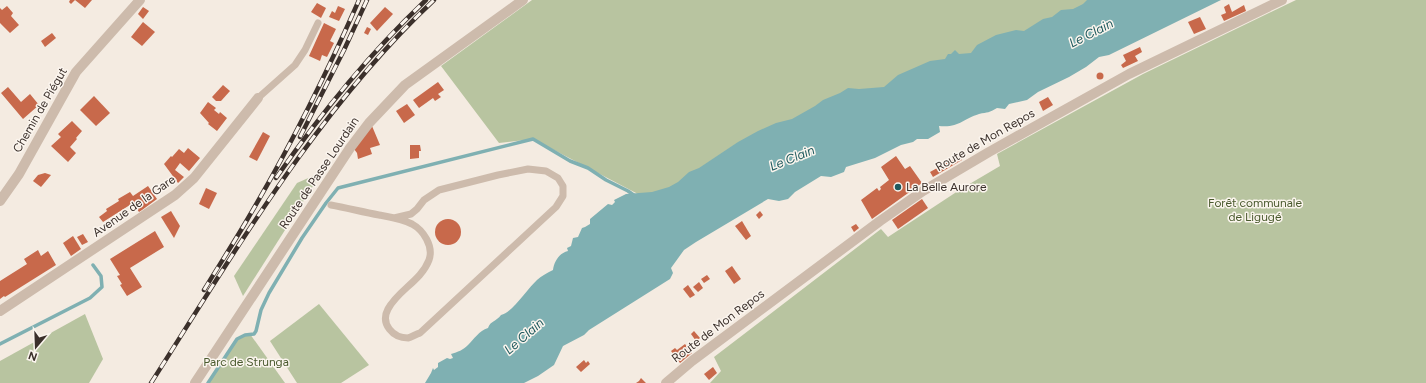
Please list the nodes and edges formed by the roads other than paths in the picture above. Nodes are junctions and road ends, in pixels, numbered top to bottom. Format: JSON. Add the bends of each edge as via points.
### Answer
{"nodes":[{"id":1,"x":140,"y":0,"type":"edge"},
{"id":2,"x":523,"y":0,"type":"edge"},
{"id":3,"x":1282,"y":0,"type":"edge"},
{"id":4,"x":318,"y":23,"type":"dead end"},
{"id":5,"x":258,"y":98,"type":"joint"},
{"id":6,"x":0,"y":201,"type":"edge"},
{"id":7,"x":331,"y":205,"type":"dead end"},
{"id":8,"x":394,"y":218,"type":"junction"},
{"id":9,"x":0,"y":311,"type":"edge"},
{"id":10,"x":195,"y":383,"type":"edge"},
{"id":11,"x":666,"y":383,"type":"edge"}],
"edges":[{"from":1,"to":6,"type":"street","name":"Chemin de Piégut","via":[[76,72],[19,174]]},
{"from":2,"to":10,"type":"street","name":"Route de Passe Lourdain","via":[[405,85],[369,123]]},
{"from":3,"to":11,"type":"street","name":"Route de Mon Repos","via":[[1129,74],[923,191],[692,361]]},
{"from":4,"to":5,"type":"lane","name":"Avenue de la Gare","via":[[295,65]]},
{"from":5,"to":9,"type":"street","name":"Avenue de la Gare","via":[[194,178],[175,195]]},
{"from":7,"to":8,"type":"lane"},
{"from":8,"to":8,"type":"lane","via":[[410,214],[439,190],[528,169],[546,171],[558,178],[563,186],[562,196],[556,207],[420,333],[409,338],[389,330],[386,322],[387,311],[394,300],[416,280],[429,259],[429,247],[423,232]]}]}
